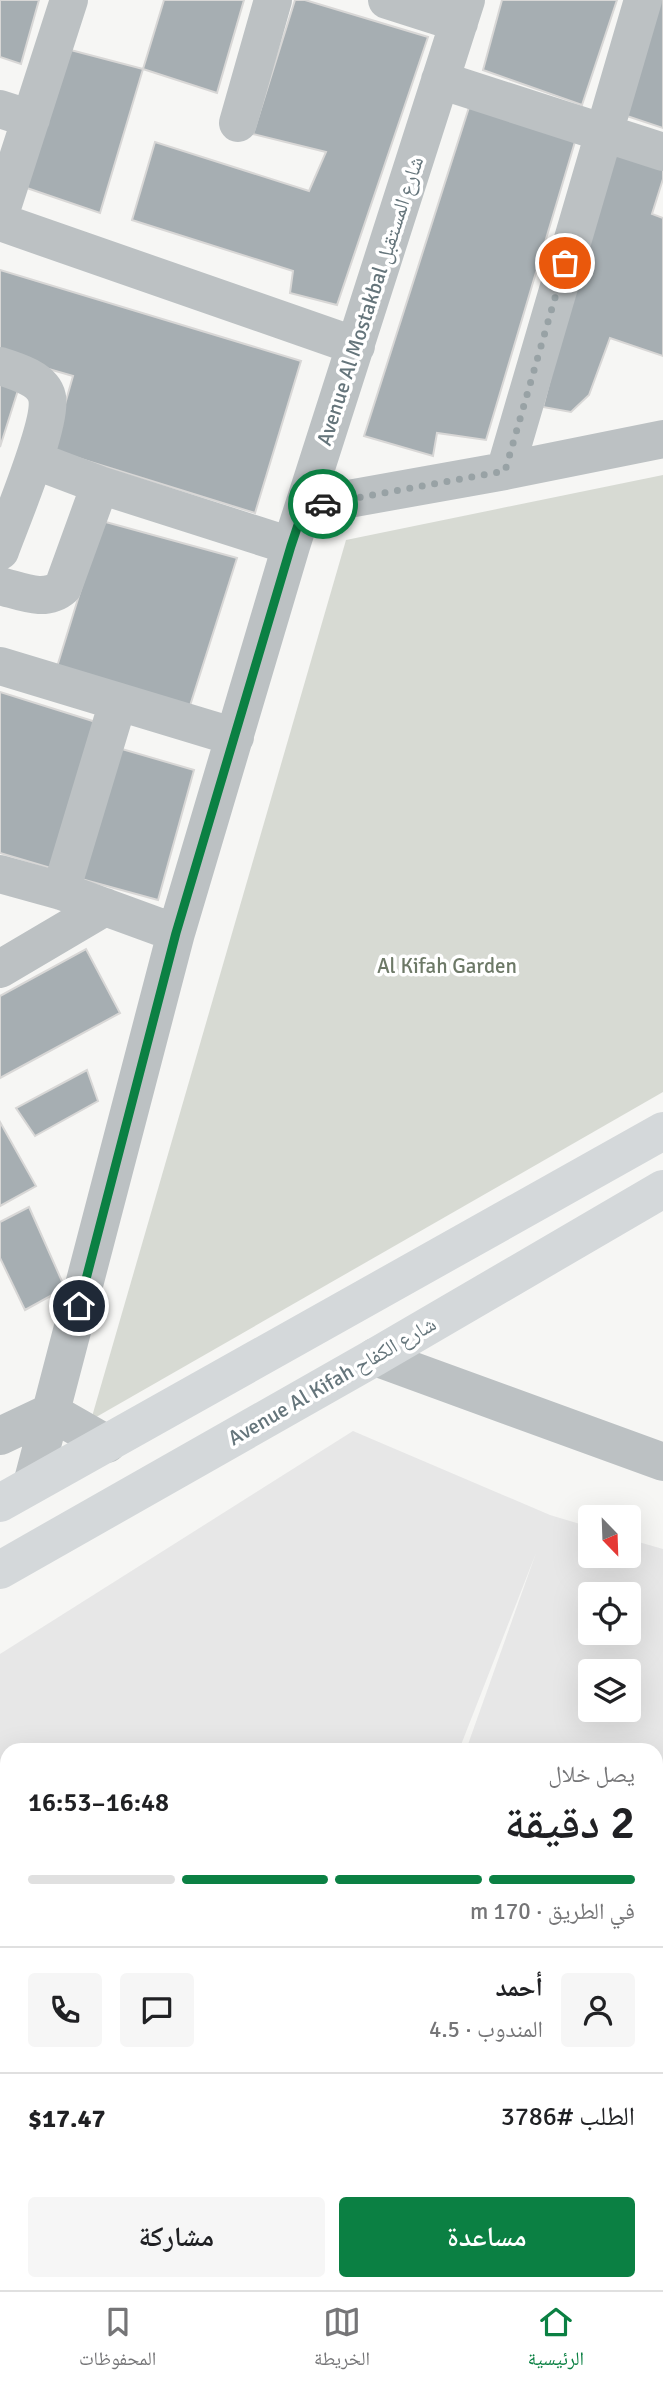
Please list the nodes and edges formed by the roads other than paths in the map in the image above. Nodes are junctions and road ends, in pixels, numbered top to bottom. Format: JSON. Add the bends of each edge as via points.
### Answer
{"nodes":[{"id":1,"x":69,"y":0,"type":"edge"},
{"id":2,"x":273,"y":0,"type":"edge"},
{"id":3,"x":387,"y":0,"type":"edge"},
{"id":4,"x":643,"y":0,"type":"edge"},
{"id":5,"x":462,"y":11,"type":"edge"},
{"id":6,"x":440,"y":80,"type":"junction"},
{"id":7,"x":15,"y":114,"type":"edge"},
{"id":8,"x":239,"y":123,"type":"dead end"},
{"id":9,"x":603,"y":133,"type":"junction"},
{"id":10,"x":663,"y":152,"type":"edge"},
{"id":11,"x":0,"y":214,"type":"edge"},
{"id":12,"x":0,"y":222,"type":"edge"},
{"id":13,"x":356,"y":345,"type":"junction"},
{"id":14,"x":0,"y":366,"type":"edge"},
{"id":15,"x":663,"y":439,"type":"edge"},
{"id":16,"x":34,"y":460,"type":"junction"},
{"id":17,"x":505,"y":471,"type":"junction"},
{"id":18,"x":100,"y":485,"type":"junction"},
{"id":19,"x":304,"y":507,"type":"junction"},
{"id":20,"x":291,"y":546,"type":"junction"},
{"id":21,"x":0,"y":551,"type":"edge"},
{"id":22,"x":0,"y":586,"type":"edge"},
{"id":23,"x":0,"y":666,"type":"edge"},
{"id":24,"x":118,"y":702,"type":"junction"},
{"id":25,"x":235,"y":737,"type":"junction"},
{"id":26,"x":0,"y":874,"type":"edge"},
{"id":27,"x":61,"y":891,"type":"junction"},
{"id":28,"x":105,"y":907,"type":"junction"},
{"id":29,"x":176,"y":933,"type":"junction"},
{"id":30,"x":0,"y":969,"type":"edge"},
{"id":31,"x":663,"y":1131,"type":"edge"},
{"id":32,"x":663,"y":1189,"type":"edge"},
{"id":33,"x":375,"y":1357,"type":"junction"},
{"id":34,"x":51,"y":1412,"type":"junction"},
{"id":35,"x":5,"y":1422,"type":"edge"},
{"id":36,"x":107,"y":1444,"type":"junction"},
{"id":37,"x":663,"y":1462,"type":"edge"},
{"id":38,"x":16,"y":1494,"type":"edge"},
{"id":39,"x":0,"y":1570,"type":"edge"}],
"edges":[{"from":1,"to":7,"type":"street"},
{"from":2,"to":8,"type":"street"},
{"from":3,"to":5,"type":"street"},
{"from":4,"to":9,"type":"street"},
{"from":5,"to":6,"type":"street","name":"Avenue Al Mostakbal شارع المستقبل"},
{"from":6,"to":9,"type":"street"},
{"from":6,"to":13,"type":"street","name":"Avenue Al Mostakbal شارع المستقبل"},
{"from":7,"to":11,"type":"street"},
{"from":9,"to":10,"type":"street"},
{"from":9,"to":17,"type":"street"},
{"from":12,"to":13,"type":"street"},
{"from":13,"to":19,"type":"street","name":"Avenue Al Mostakbal شارع المستقبل"},
{"from":14,"to":16,"type":"street","via":[[23,373],[47,397]]},
{"from":15,"to":17,"type":"street"},
{"from":16,"to":18,"type":"street"},
{"from":16,"to":21,"type":"street"},
{"from":17,"to":19,"type":"street"},
{"from":18,"to":20,"type":"street"},
{"from":18,"to":22,"type":"street","via":[[62,587],[43,596]]},
{"from":19,"to":20,"type":"street","name":"Avenue Al Mostakbal شارع المستقبل"},
{"from":20,"to":25,"type":"street","name":"Avenue Al Mostakbal شارع المستقبل"},
{"from":23,"to":24,"type":"street"},
{"from":24,"to":25,"type":"street"},
{"from":24,"to":27,"type":"street"},
{"from":25,"to":29,"type":"street","name":"Avenue Al Mostakbal شارع المستقبل"},
{"from":26,"to":27,"type":"street"},
{"from":27,"to":28,"type":"street"},
{"from":28,"to":29,"type":"street"},
{"from":28,"to":30,"type":"street"},
{"from":29,"to":34,"type":"street","name":"Avenue Al Mostakbal شارع المستقبل"},
{"from":31,"to":36,"type":"main road"},
{"from":32,"to":33,"type":"main road","name":"Avenue Al Kifah شارع الكفاح"},
{"from":33,"to":37,"type":"street"},
{"from":33,"to":39,"type":"main road","name":"Avenue Al Kifah شارع الكفاح"},
{"from":34,"to":35,"type":"street"},
{"from":34,"to":36,"type":"street"},
{"from":34,"to":38,"type":"street","name":"Avenue Al Mostakbal شارع المستقبل"},
{"from":36,"to":38,"type":"main road"}]}
